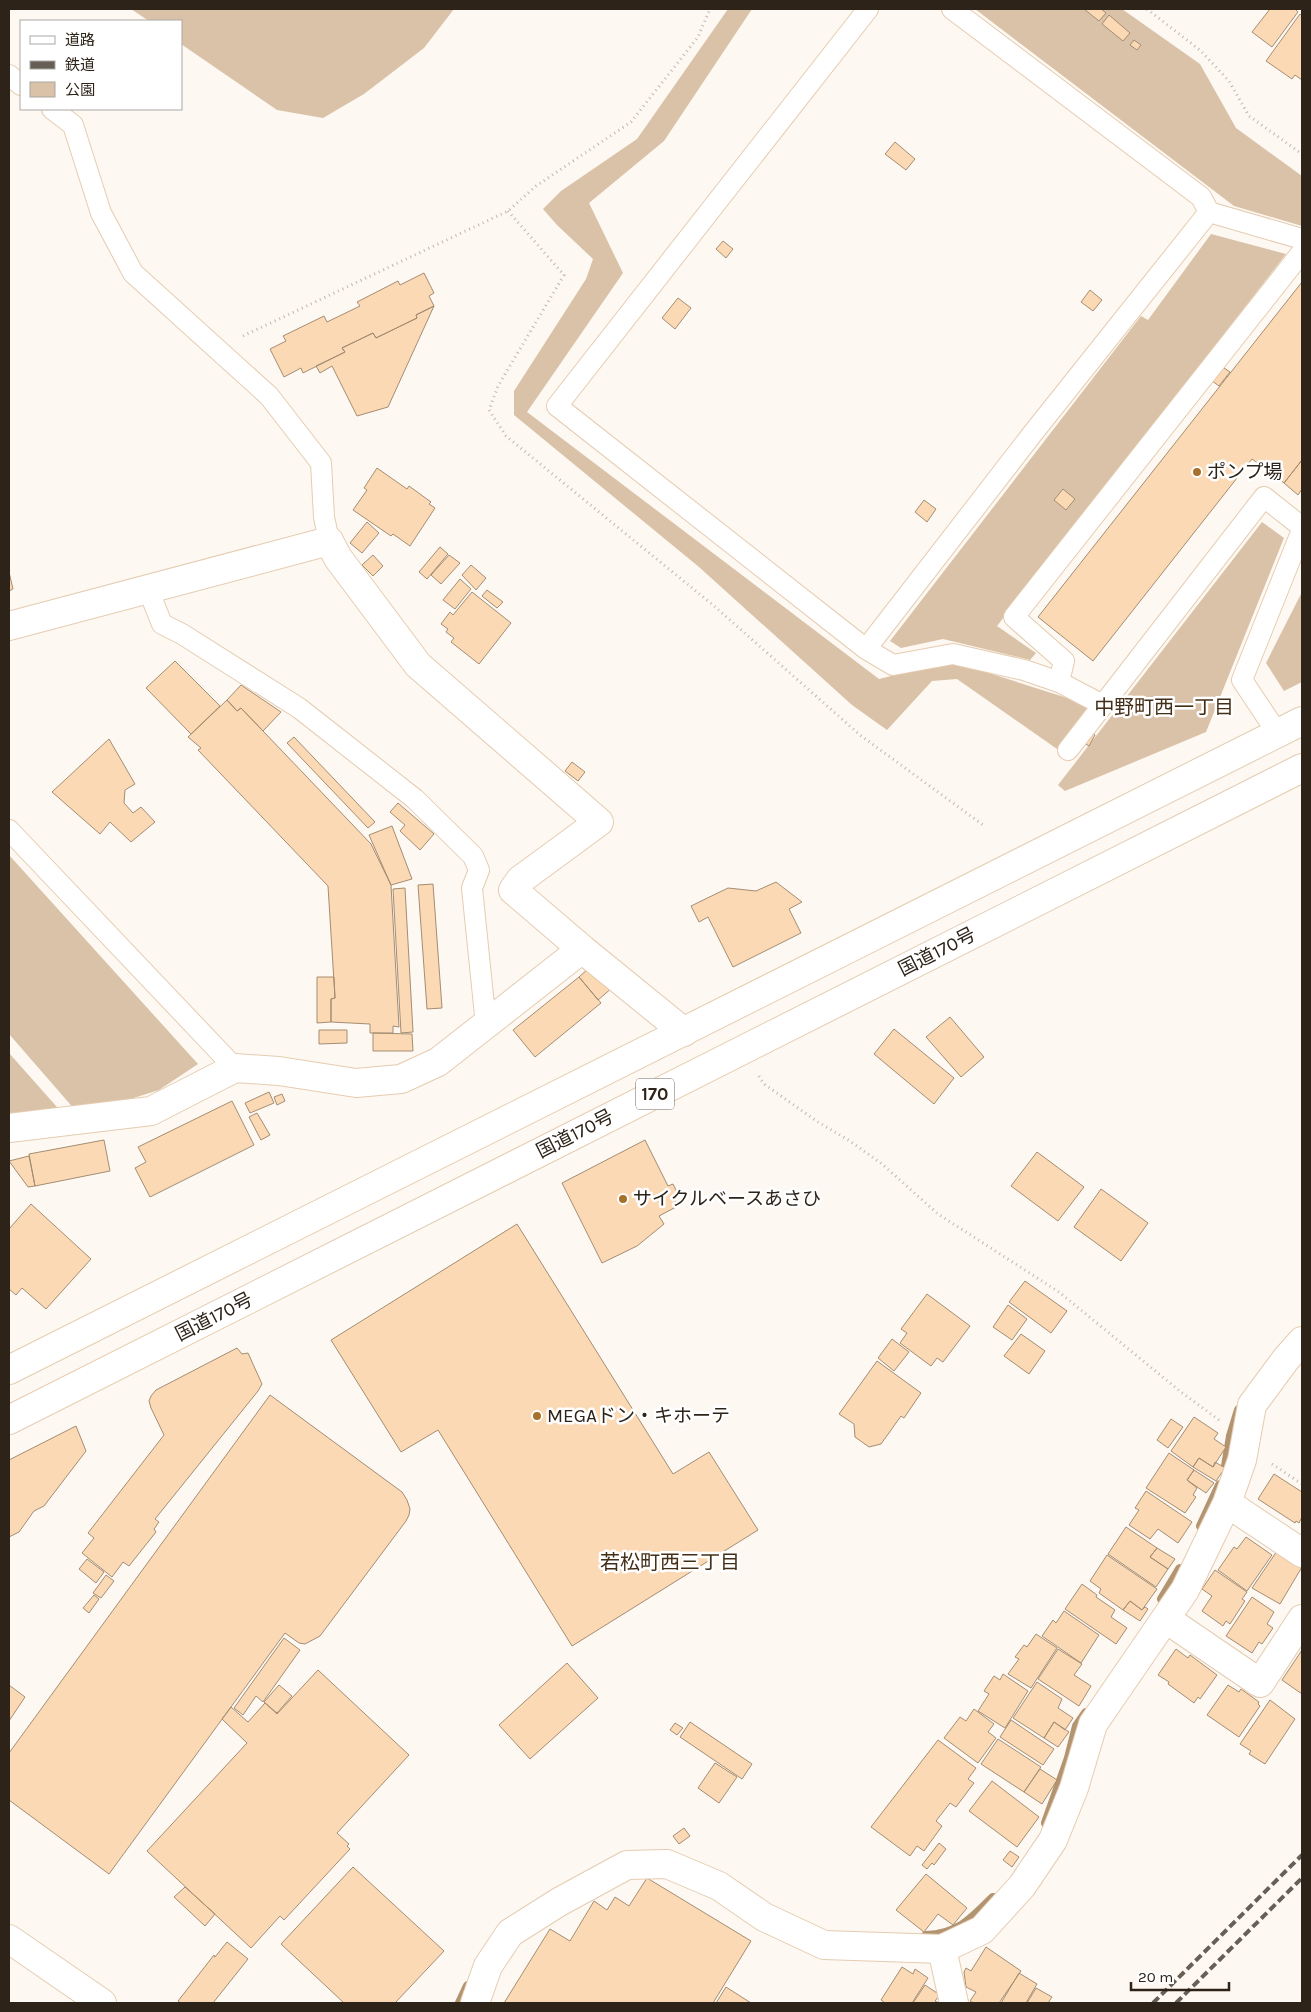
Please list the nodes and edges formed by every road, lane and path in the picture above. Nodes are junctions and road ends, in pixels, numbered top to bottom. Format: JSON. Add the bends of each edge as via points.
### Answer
{"nodes":[{"id":1,"x":710,"y":9,"type":"edge"},
{"id":2,"x":868,"y":9,"type":"edge"},
{"id":3,"x":952,"y":9,"type":"edge"},
{"id":4,"x":1147,"y":9,"type":"edge"},
{"id":5,"x":9,"y":75,"type":"edge"},
{"id":6,"x":20,"y":84,"type":"edge"},
{"id":7,"x":53,"y":110,"type":"edge"},
{"id":8,"x":1302,"y":154,"type":"edge"},
{"id":9,"x":1209,"y":212,"type":"junction"},
{"id":10,"x":1302,"y":239,"type":"edge"},
{"id":11,"x":1302,"y":252,"type":"edge"},
{"id":12,"x":217,"y":348,"type":"junction"},
{"id":13,"x":1302,"y":528,"type":"edge"},
{"id":14,"x":329,"y":541,"type":"junction"},
{"id":15,"x":148,"y":589,"type":"junction"},
{"id":16,"x":9,"y":626,"type":"edge"},
{"id":17,"x":866,"y":649,"type":"junction"},
{"id":18,"x":1059,"y":682,"type":"junction"},
{"id":19,"x":1103,"y":705,"type":"junction"},
{"id":20,"x":1302,"y":721,"type":"edge"},
{"id":21,"x":1278,"y":734,"type":"junction"},
{"id":22,"x":1068,"y":750,"type":"dead end"},
{"id":23,"x":1302,"y":768,"type":"edge"},
{"id":24,"x":9,"y":830,"type":"edge"},
{"id":25,"x":582,"y":949,"type":"junction"},
{"id":26,"x":486,"y":1024,"type":"junction"},
{"id":27,"x":684,"y":1032,"type":"junction"},
{"id":28,"x":740,"y":1051,"type":"junction"},
{"id":29,"x":235,"y":1068,"type":"junction"},
{"id":30,"x":9,"y":1128,"type":"edge"},
{"id":31,"x":1302,"y":1341,"type":"edge"},
{"id":32,"x":9,"y":1370,"type":"edge"},
{"id":33,"x":9,"y":1420,"type":"edge"},
{"id":34,"x":1245,"y":1445,"type":"junction"},
{"id":35,"x":1227,"y":1503,"type":"junction"},
{"id":36,"x":1302,"y":1553,"type":"edge"},
{"id":37,"x":1302,"y":1619,"type":"edge"},
{"id":38,"x":1166,"y":1620,"type":"junction"},
{"id":39,"x":9,"y":1940,"type":"edge"},
{"id":40,"x":942,"y":1949,"type":"junction"},
{"id":41,"x":102,"y":2003,"type":"edge"},
{"id":42,"x":475,"y":2003,"type":"edge"},
{"id":43,"x":954,"y":2003,"type":"edge"}],
"edges":[{"from":1,"to":12,"type":"path","via":[[698,37],[631,122],[536,186],[508,211]]},
{"from":2,"to":17,"type":"lane","via":[[557,406]]},
{"from":3,"to":9,"type":"lane","via":[[1201,197]]},
{"from":4,"to":8,"type":"path","via":[[1200,51],[1229,81],[1249,116]]},
{"from":5,"to":6,"type":"lane"},
{"from":7,"to":12,"type":"lane","via":[[73,125],[101,213],[133,272]]},
{"from":9,"to":10,"type":"lane"},
{"from":9,"to":17,"type":"lane"},
{"from":11,"to":18,"type":"lane","via":[[1014,617],[1064,661]]},
{"from":12,"to":14,"type":"lane","via":[[269,396],[321,464]]},
{"from":13,"to":19,"type":"lane","via":[[1264,497]]},
{"from":13,"to":21,"type":"lane","via":[[1242,680]]},
{"from":14,"to":15,"type":"main road"},
{"from":14,"to":25,"type":"main road","via":[[338,558],[418,664],[598,822],[520,880],[513,890]]},
{"from":15,"to":16,"type":"main road"},
{"from":15,"to":26,"type":"lane","via":[[162,624],[299,708],[415,799],[472,856],[479,870],[472,888]]},
{"from":17,"to":18,"type":"lane","via":[[893,665],[953,654],[1024,670]]},
{"from":18,"to":19,"type":"lane"},
{"from":19,"to":22,"type":"lane"},
{"from":20,"to":21,"type":"main road","number":"170"},
{"from":21,"to":27,"type":"main road","number":"170"},
{"from":23,"to":28,"type":"main road","name":"国道170号","number":"170"},
{"from":24,"to":29,"type":"lane"},
{"from":25,"to":26,"type":"main road"},
{"from":25,"to":27,"type":"main road"},
{"from":26,"to":29,"type":"main road","via":[[438,1062],[401,1079],[356,1083]]},
{"from":27,"to":32,"type":"main road","number":"170"},
{"from":28,"to":33,"type":"main road","name":"国道170号","number":"170"},
{"from":28,"to":34,"type":"path","via":[[764,1084],[850,1140],[938,1214],[1059,1292],[1222,1422]]},
{"from":29,"to":30,"type":"main road","via":[[151,1112]]},
{"from":31,"to":34,"type":"main road","via":[[1252,1405]]},
{"from":34,"to":35,"type":"main road"},
{"from":35,"to":36,"type":"main road"},
{"from":35,"to":38,"type":"main road","via":[[1185,1590]]},
{"from":37,"to":38,"type":"main road","via":[[1260,1683]]},
{"from":38,"to":40,"type":"main road","via":[[1093,1724],[1074,1788],[1052,1840],[1022,1886],[982,1930]]},
{"from":39,"to":41,"type":"main road"},
{"from":40,"to":42,"type":"main road","via":[[824,1945],[764,1917],[719,1886],[667,1864],[628,1866],[559,1902],[510,1933],[488,1966]]},
{"from":40,"to":43,"type":"main road"}]}
